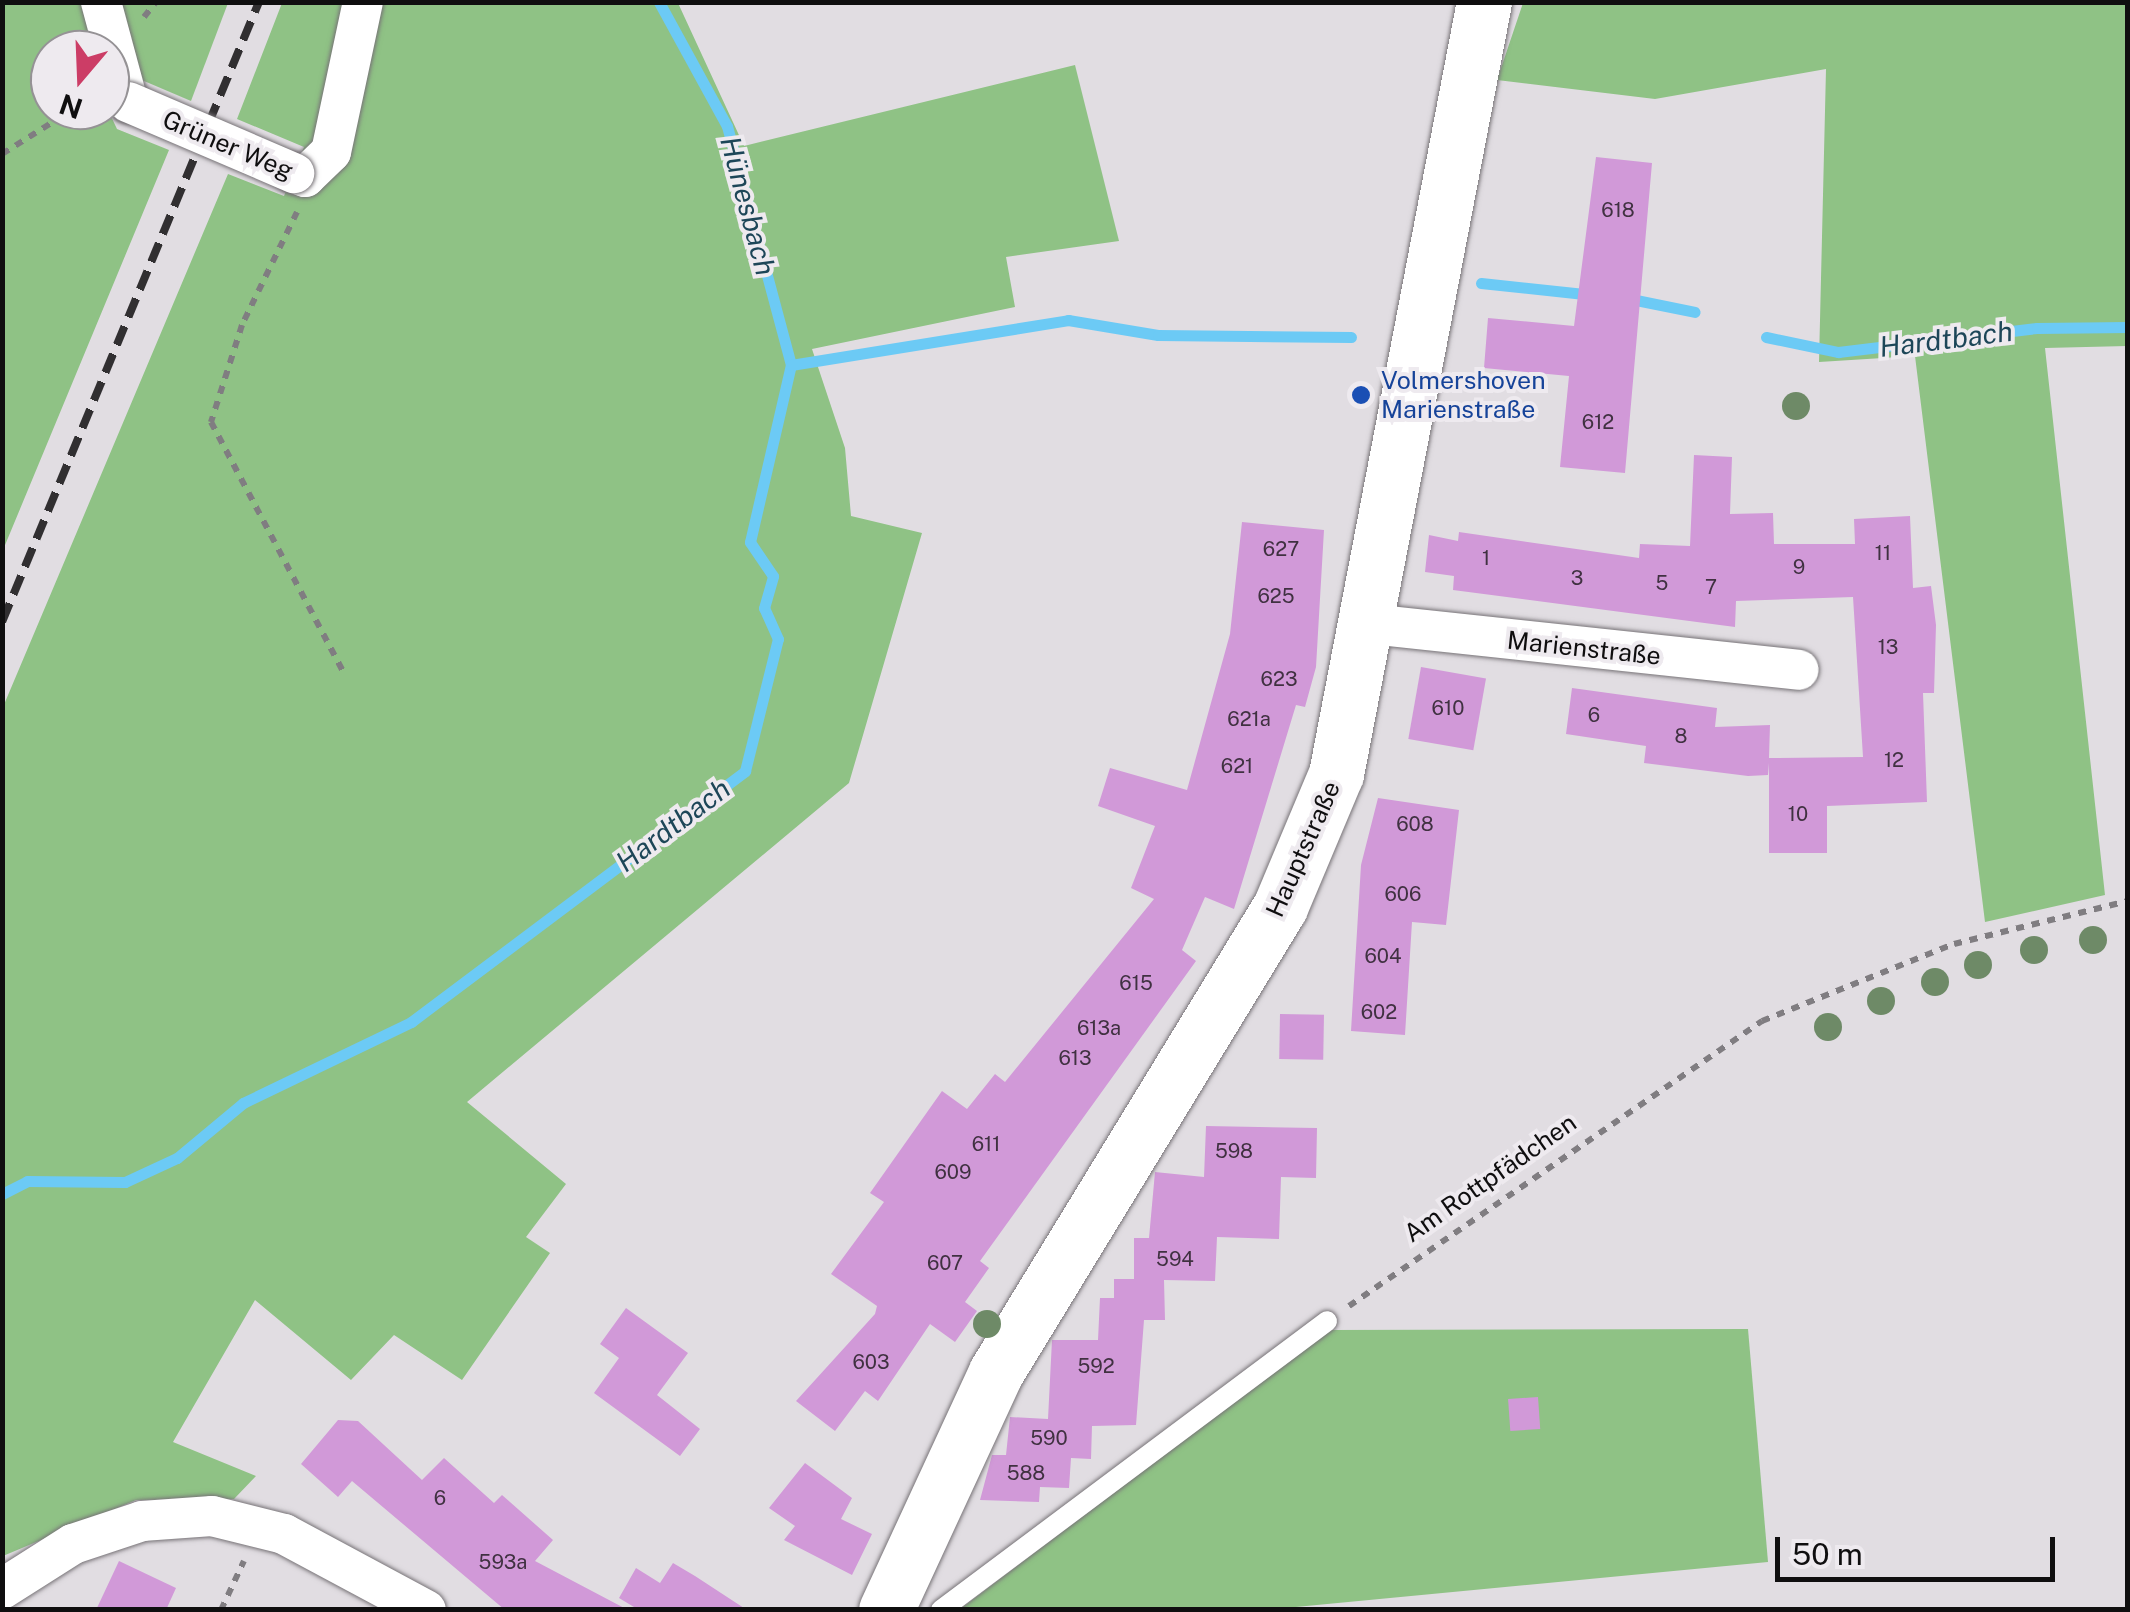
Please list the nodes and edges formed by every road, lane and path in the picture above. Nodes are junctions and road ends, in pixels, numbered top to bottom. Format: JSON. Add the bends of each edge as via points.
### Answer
{"nodes":[{"id":1,"x":101,"y":2,"type":"edge"},
{"id":2,"x":362,"y":2,"type":"edge"},
{"id":3,"x":1484,"y":2,"type":"edge"},
{"id":4,"x":40,"y":130,"type":"edge"},
{"id":5,"x":2,"y":154,"type":"edge"},
{"id":6,"x":300,"y":175,"type":"junction"},
{"id":7,"x":1370,"y":624,"type":"junction"},
{"id":8,"x":1799,"y":670,"type":"dead end"},
{"id":9,"x":343,"y":671,"type":"dead end"},
{"id":10,"x":2128,"y":901,"type":"edge"},
{"id":11,"x":1327,"y":1320,"type":"joint"},
{"id":12,"x":260,"y":1529,"type":"junction"},
{"id":13,"x":2,"y":1590,"type":"edge"},
{"id":14,"x":415,"y":1607,"type":"edge"},
{"id":15,"x":221,"y":1610,"type":"edge"},
{"id":16,"x":886,"y":1610,"type":"edge"},
{"id":17,"x":941,"y":1610,"type":"edge"}],
"edges":[{"from":1,"to":6,"type":"street","name":"Grüner Weg","bridge":true,"via":[[128,102]]},
{"from":2,"to":6,"type":"street","name":"Grüner Weg","via":[[330,152]]},
{"from":3,"to":7,"type":"main road","name":"Hauptstraße"},
{"from":4,"to":5,"type":"path"},
{"from":6,"to":9,"type":"path","via":[[211,422]]},
{"from":7,"to":8,"type":"street","name":"Marienstraße"},
{"from":7,"to":16,"type":"main road","name":"Hauptstraße","via":[[1336,774],[1280,907],[996,1372]]},
{"from":10,"to":11,"type":"path","name":"Am Rottpfädchen","via":[[1954,944],[1762,1021]]},
{"from":11,"to":17,"type":"lane"},
{"from":12,"to":13,"type":"street","via":[[212,1516],[142,1520],[73,1544]]},
{"from":12,"to":14,"type":"street"},
{"from":12,"to":15,"type":"path"}]}
